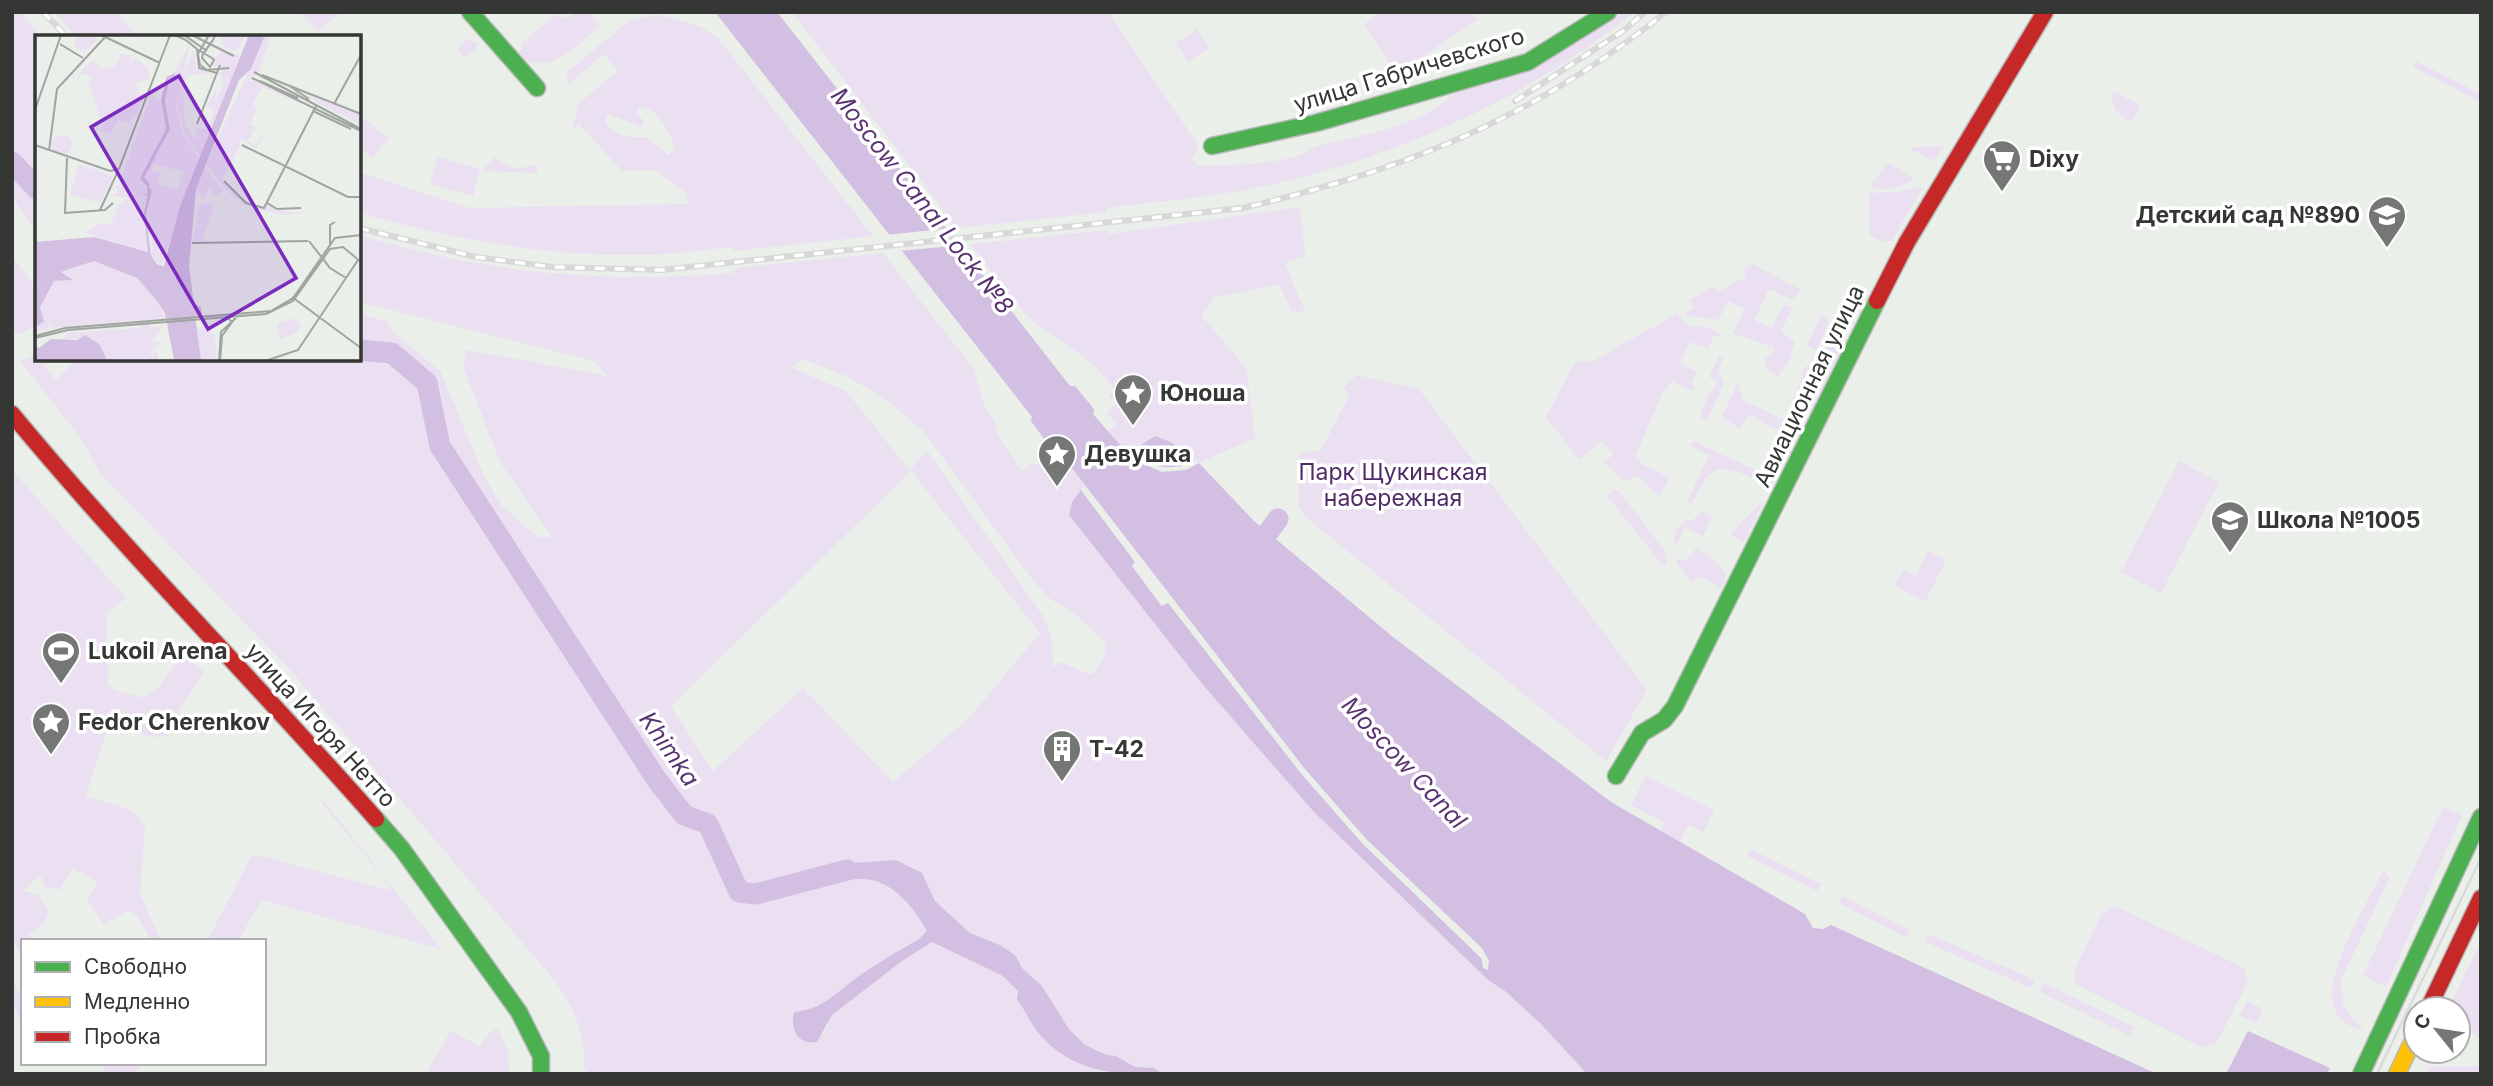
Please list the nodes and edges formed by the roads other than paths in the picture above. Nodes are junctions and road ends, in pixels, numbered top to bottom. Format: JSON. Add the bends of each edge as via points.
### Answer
{"nodes":[{"id":1,"x":470,"y":12,"type":"edge"},
{"id":2,"x":1608,"y":12,"type":"edge"},
{"id":3,"x":2045,"y":12,"type":"edge"},
{"id":4,"x":537,"y":88,"type":"dead end"},
{"id":5,"x":1212,"y":146,"type":"dead end"},
{"id":6,"x":12,"y":414,"type":"edge"},
{"id":7,"x":1616,"y":776,"type":"dead end"},
{"id":8,"x":2481,"y":817,"type":"edge"},
{"id":9,"x":2481,"y":898,"type":"edge"},
{"id":10,"x":2435,"y":995,"type":"edge"},
{"id":11,"x":541,"y":1074,"type":"edge"},
{"id":12,"x":2361,"y":1074,"type":"edge"}],
"edges":[{"from":1,"to":4,"type":"street"},
{"from":2,"to":5,"type":"street","name":"улица Габричевского","via":[[1528,62],[1316,123]]},
{"from":3,"to":7,"type":"street","name":"Авиационная улица","via":[[1910,236],[1675,706],[1664,720],[1642,733]]},
{"from":6,"to":11,"type":"street","name":"улица Игоря Нетто","via":[[93,512],[297,729],[402,849],[519,1012],[541,1056]]},
{"from":8,"to":12,"type":"street"},
{"from":9,"to":10,"type":"street"}]}
